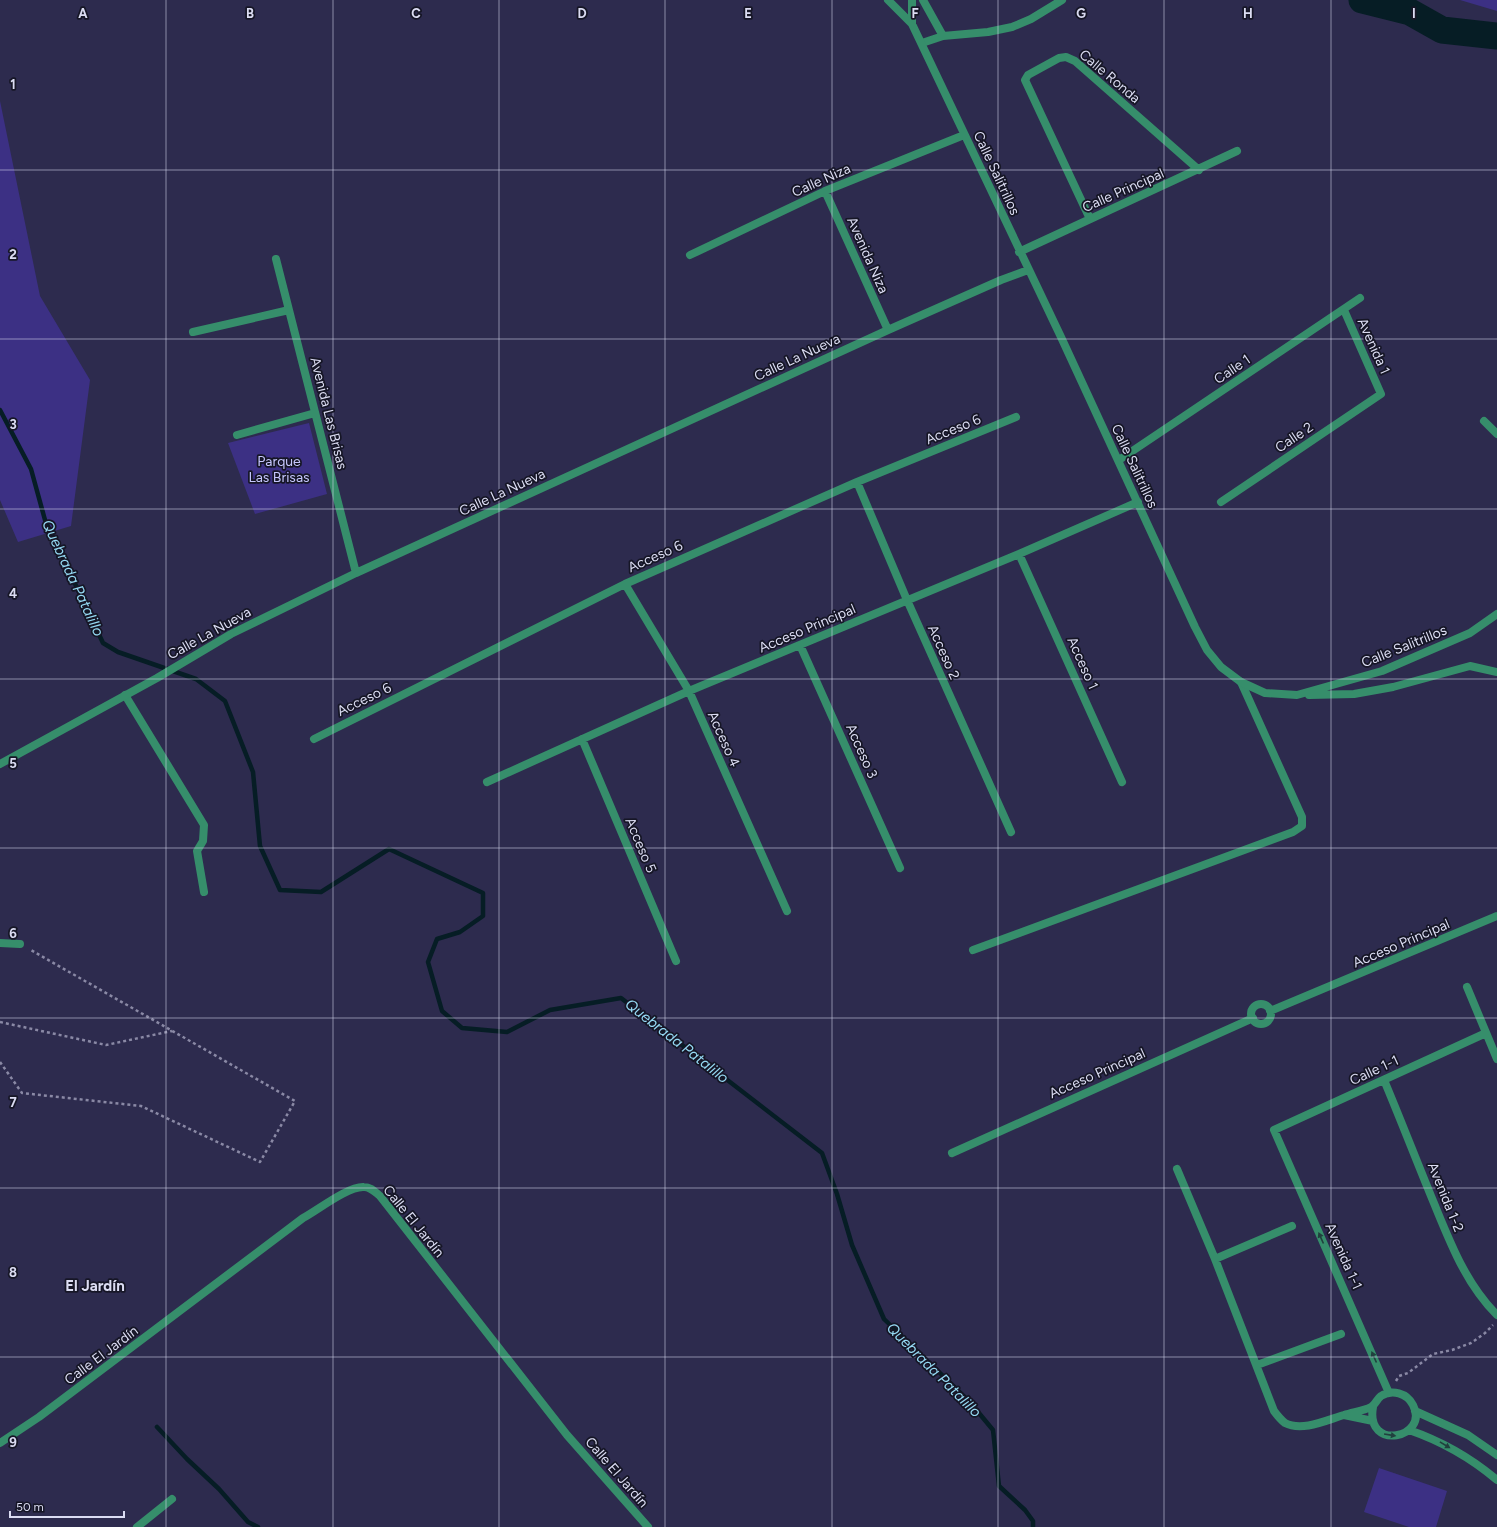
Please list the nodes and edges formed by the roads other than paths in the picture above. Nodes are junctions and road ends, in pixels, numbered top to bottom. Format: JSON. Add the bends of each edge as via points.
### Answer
{"nodes":[{"id":1,"x":888,"y":0,"type":"edge"},
{"id":2,"x":912,"y":0,"type":"edge"},
{"id":3,"x":923,"y":0,"type":"edge"},
{"id":4,"x":1062,"y":0,"type":"edge"},
{"id":5,"x":912,"y":24,"type":"junction"},
{"id":6,"x":943,"y":36,"type":"junction"},
{"id":7,"x":922,"y":43,"type":"junction"},
{"id":8,"x":964,"y":135,"type":"junction"},
{"id":9,"x":1237,"y":150,"type":"dead end"},
{"id":10,"x":1199,"y":170,"type":"junction"},
{"id":11,"x":826,"y":191,"type":"junction"},
{"id":12,"x":1090,"y":219,"type":"junction"},
{"id":13,"x":1019,"y":252,"type":"junction"},
{"id":14,"x":690,"y":255,"type":"dead end"},
{"id":15,"x":276,"y":260,"type":"dead end"},
{"id":16,"x":1028,"y":270,"type":"junction"},
{"id":17,"x":1360,"y":298,"type":"dead end"},
{"id":18,"x":289,"y":310,"type":"junction"},
{"id":19,"x":1344,"y":310,"type":"junction"},
{"id":20,"x":888,"y":330,"type":"junction"},
{"id":21,"x":193,"y":332,"type":"dead end"},
{"id":22,"x":1381,"y":394,"type":"joint"},
{"id":23,"x":315,"y":413,"type":"junction"},
{"id":24,"x":1016,"y":417,"type":"dead end"},
{"id":25,"x":1484,"y":421,"type":"dead end"},
{"id":26,"x":1497,"y":434,"type":"edge"},
{"id":27,"x":236,"y":435,"type":"dead end"},
{"id":28,"x":1118,"y":460,"type":"junction"},
{"id":29,"x":857,"y":482,"type":"junction"},
{"id":30,"x":1138,"y":502,"type":"junction"},
{"id":31,"x":1221,"y":502,"type":"dead end"},
{"id":32,"x":1019,"y":554,"type":"junction"},
{"id":33,"x":356,"y":573,"type":"junction"},
{"id":34,"x":625,"y":584,"type":"junction"},
{"id":35,"x":907,"y":600,"type":"junction"},
{"id":36,"x":1497,"y":614,"type":"edge"},
{"id":37,"x":800,"y":645,"type":"junction"},
{"id":38,"x":1497,"y":672,"type":"edge"},
{"id":39,"x":1241,"y":682,"type":"junction"},
{"id":40,"x":689,"y":691,"type":"junction"},
{"id":41,"x":125,"y":695,"type":"junction"},
{"id":42,"x":1297,"y":695,"type":"junction"},
{"id":43,"x":314,"y":739,"type":"dead end"},
{"id":44,"x":582,"y":739,"type":"junction"},
{"id":45,"x":0,"y":764,"type":"edge"},
{"id":46,"x":487,"y":782,"type":"dead end"},
{"id":47,"x":1122,"y":782,"type":"dead end"},
{"id":48,"x":1011,"y":832,"type":"dead end"},
{"id":49,"x":900,"y":868,"type":"dead end"},
{"id":50,"x":204,"y":892,"type":"dead end"},
{"id":51,"x":787,"y":911,"type":"dead end"},
{"id":52,"x":1497,"y":916,"type":"edge"},
{"id":53,"x":0,"y":943,"type":"edge"},
{"id":54,"x":20,"y":944,"type":"road end"},
{"id":55,"x":973,"y":950,"type":"dead end"},
{"id":56,"x":676,"y":961,"type":"dead end"},
{"id":57,"x":1467,"y":987,"type":"dead end"},
{"id":58,"x":1270,"y":1011,"type":"junction"},
{"id":59,"x":1253,"y":1018,"type":"junction"},
{"id":60,"x":1486,"y":1033,"type":"junction"},
{"id":61,"x":1497,"y":1059,"type":"edge"},
{"id":62,"x":1384,"y":1080,"type":"junction"},
{"id":63,"x":1274,"y":1130,"type":"joint"},
{"id":64,"x":952,"y":1153,"type":"dead end"},
{"id":65,"x":1177,"y":1169,"type":"dead end"},
{"id":66,"x":1292,"y":1226,"type":"dead end"},
{"id":67,"x":1215,"y":1259,"type":"junction"},
{"id":68,"x":1497,"y":1316,"type":"edge"},
{"id":69,"x":1341,"y":1334,"type":"dead end"},
{"id":70,"x":1257,"y":1365,"type":"junction"},
{"id":71,"x":1389,"y":1393,"type":"junction"},
{"id":72,"x":1373,"y":1406,"type":"junction"},
{"id":73,"x":1415,"y":1411,"type":"junction"},
{"id":74,"x":1344,"y":1415,"type":"junction"},
{"id":75,"x":1373,"y":1421,"type":"junction"},
{"id":76,"x":1409,"y":1430,"type":"junction"},
{"id":77,"x":0,"y":1443,"type":"edge"},
{"id":78,"x":1497,"y":1455,"type":"edge"},
{"id":79,"x":1497,"y":1480,"type":"edge"},
{"id":80,"x":172,"y":1499,"type":"dead end"},
{"id":81,"x":137,"y":1527,"type":"edge"},
{"id":82,"x":648,"y":1527,"type":"edge"}],
"edges":[{"from":1,"to":5,"type":"street"},
{"from":2,"to":5,"type":"street","name":"Calle Salitrillos"},
{"from":3,"to":6,"type":"street"},
{"from":4,"to":6,"type":"street","via":[[1012,27]]},
{"from":5,"to":7,"type":"street","name":"Calle Salitrillos"},
{"from":6,"to":7,"type":"street"},
{"from":7,"to":8,"type":"street","name":"Calle Salitrillos"},
{"from":8,"to":11,"type":"street","name":"Calle Niza"},
{"from":8,"to":13,"type":"street","name":"Calle Salitrillos"},
{"from":9,"to":10,"type":"street","name":"Calle Principal"},
{"from":10,"to":12,"type":"street","name":"Calle Principal"},
{"from":10,"to":12,"type":"street","name":"Calle Ronda","via":[[1075,61],[1066,57],[1059,58],[1025,80]]},
{"from":11,"to":14,"type":"street","name":"Calle Niza"},
{"from":11,"to":20,"type":"street","name":"Avenida Niza"},
{"from":12,"to":13,"type":"street","name":"Calle Principal"},
{"from":13,"to":16,"type":"street","name":"Calle Salitrillos"},
{"from":15,"to":18,"type":"street","name":"Avenida Las Brisas"},
{"from":16,"to":20,"type":"street","name":"Calle La Nueva"},
{"from":16,"to":28,"type":"street","name":"Calle Salitrillos"},
{"from":17,"to":19,"type":"street","name":"Calle 1"},
{"from":18,"to":21,"type":"street"},
{"from":18,"to":23,"type":"street","name":"Avenida Las Brisas"},
{"from":19,"to":22,"type":"street","name":"Avenida 1"},
{"from":19,"to":28,"type":"street","name":"Calle 1"},
{"from":20,"to":33,"type":"street","name":"Calle La Nueva"},
{"from":22,"to":31,"type":"street","name":"Calle 2"},
{"from":23,"to":27,"type":"street"},
{"from":23,"to":33,"type":"street","name":"Avenida Las Brisas"},
{"from":24,"to":29,"type":"street","name":"Acceso 6"},
{"from":25,"to":26,"type":"street"},
{"from":28,"to":30,"type":"street","name":"Calle Salitrillos"},
{"from":29,"to":34,"type":"street","name":"Acceso 6"},
{"from":29,"to":35,"type":"street","name":"Acceso 2"},
{"from":30,"to":32,"type":"street","name":"Acceso Principal"},
{"from":30,"to":39,"type":"street","name":"Calle Salitrillos","via":[[1208,650],[1221,667]]},
{"from":32,"to":35,"type":"street","name":"Acceso Principal"},
{"from":32,"to":47,"type":"street","name":"Acceso 1"},
{"from":33,"to":41,"type":"street","name":"Calle La Nueva","via":[[231,634]]},
{"from":34,"to":40,"type":"street","name":"Acceso 4"},
{"from":34,"to":43,"type":"street","name":"Acceso 6"},
{"from":35,"to":37,"type":"street","name":"Acceso Principal"},
{"from":35,"to":48,"type":"street","name":"Acceso 2"},
{"from":36,"to":42,"type":"street","name":"Calle Salitrillos","via":[[1470,633],[1382,671]]},
{"from":37,"to":40,"type":"street","name":"Acceso Principal"},
{"from":37,"to":49,"type":"street","name":"Acceso 3"},
{"from":38,"to":42,"type":"street","via":[[1470,666],[1393,687],[1354,694]]},
{"from":39,"to":42,"type":"street","name":"Calle Salitrillos","via":[[1265,693]]},
{"from":39,"to":55,"type":"street","via":[[1302,817],[1302,826],[1286,835]]},
{"from":40,"to":44,"type":"street","name":"Acceso Principal"},
{"from":40,"to":51,"type":"street","name":"Acceso 4"},
{"from":41,"to":45,"type":"street","name":"Calle La Nueva"},
{"from":41,"to":50,"type":"street","via":[[204,825],[203,841],[197,851]]},
{"from":44,"to":46,"type":"street","name":"Acceso Principal"},
{"from":44,"to":56,"type":"street","name":"Acceso 5"},
{"from":52,"to":58,"type":"street","name":"Acceso Principal"},
{"from":53,"to":54,"type":"street"},
{"from":57,"to":60,"type":"street"},
{"from":58,"to":59,"type":"street","via":[[1271,1017],[1265,1023],[1259,1024]]},
{"from":58,"to":59,"type":"street","via":[[1267,1006],[1258,1006],[1252,1012]]},
{"from":59,"to":64,"type":"street","name":"Acceso Principal"},
{"from":60,"to":61,"type":"street"},
{"from":60,"to":62,"type":"street","name":"Calle 1-1"},
{"from":62,"to":63,"type":"street","name":"Calle 1-1"},
{"from":62,"to":68,"type":"street","name":"Avenida 1-2","via":[[1454,1251],[1470,1283],[1482,1301]]},
{"from":71,"to":63,"type":"street","name":"Avenida 1-1","one_way":true},
{"from":65,"to":67,"type":"street"},
{"from":66,"to":67,"type":"street"},
{"from":67,"to":70,"type":"street"},
{"from":69,"to":70,"type":"street"},
{"from":70,"to":74,"type":"street","via":[[1274,1411],[1284,1422],[1295,1426],[1309,1425]]},
{"from":71,"to":72,"type":"street","via":[[1382,1395]]},
{"from":71,"to":73,"type":"street","via":[[1403,1394],[1413,1404]]},
{"from":72,"to":74,"type":"street"},
{"from":72,"to":75,"type":"street"},
{"from":73,"to":76,"type":"street","via":[[1413,1424]]},
{"from":73,"to":78,"type":"street","via":[[1468,1435]]},
{"from":74,"to":75,"type":"street"},
{"from":75,"to":76,"type":"street","one_way":true,"via":[[1382,1433],[1389,1436],[1396,1436]]},
{"from":76,"to":79,"type":"street","one_way":true,"via":[[1436,1439]]},
{"from":77,"to":82,"type":"street","name":"Calle El Jardín","via":[[39,1417],[304,1218],[346,1193],[364,1187],[380,1196],[567,1435]]},
{"from":80,"to":81,"type":"street"}]}
